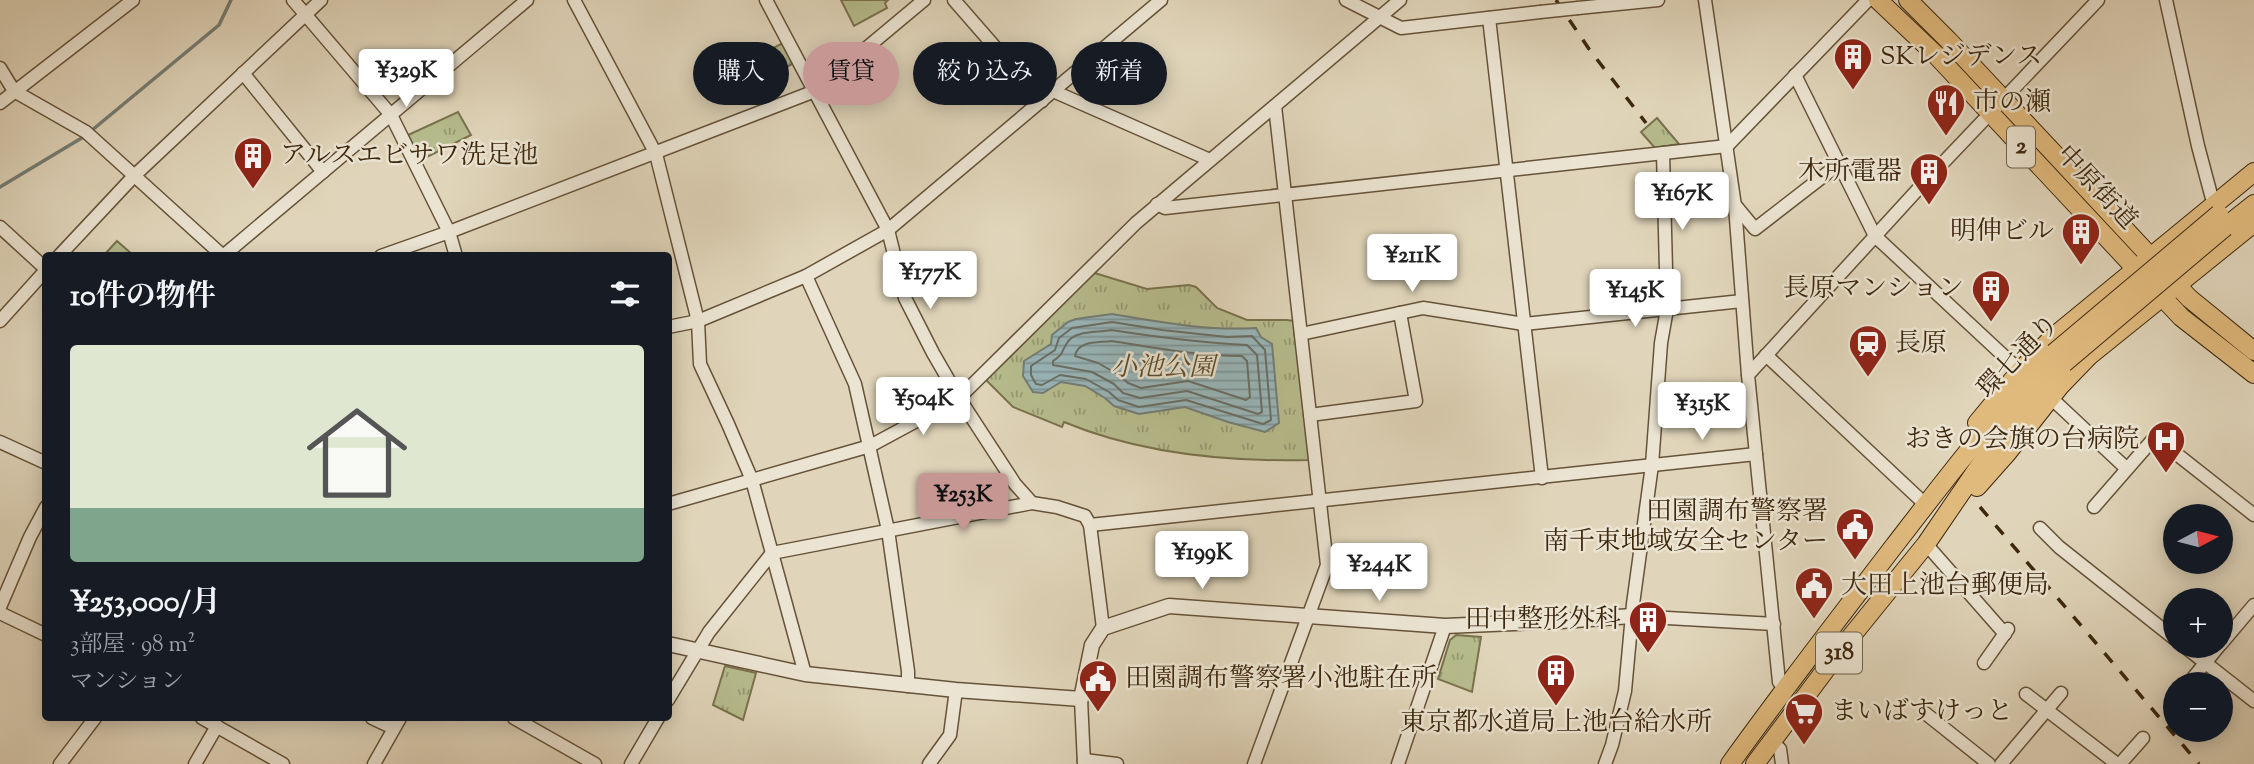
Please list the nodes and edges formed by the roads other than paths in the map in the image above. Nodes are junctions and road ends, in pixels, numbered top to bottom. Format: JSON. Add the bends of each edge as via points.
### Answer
{"nodes":[{"id":1,"x":133,"y":0,"type":"edge"},
{"id":2,"x":293,"y":0,"type":"edge"},
{"id":3,"x":321,"y":0,"type":"edge"},
{"id":4,"x":527,"y":0,"type":"edge"},
{"id":5,"x":574,"y":0,"type":"edge"},
{"id":6,"x":766,"y":0,"type":"edge"},
{"id":7,"x":924,"y":0,"type":"edge"},
{"id":8,"x":954,"y":0,"type":"edge"},
{"id":9,"x":1161,"y":0,"type":"edge"},
{"id":10,"x":1346,"y":0,"type":"edge"},
{"id":11,"x":1400,"y":0,"type":"edge"},
{"id":12,"x":1658,"y":0,"type":"edge"},
{"id":13,"x":1704,"y":0,"type":"edge"},
{"id":14,"x":1868,"y":0,"type":"edge"},
{"id":15,"x":1878,"y":0,"type":"edge"},
{"id":16,"x":1908,"y":0,"type":"edge"},
{"id":17,"x":2098,"y":0,"type":"edge"},
{"id":18,"x":2166,"y":0,"type":"edge"},
{"id":19,"x":305,"y":15,"type":"junction"},
{"id":20,"x":1379,"y":18,"type":"junction"},
{"id":21,"x":1489,"y":18,"type":"junction"},
{"id":22,"x":874,"y":42,"type":"edge"},
{"id":23,"x":991,"y":42,"type":"edge"},
{"id":24,"x":0,"y":68,"type":"edge"},
{"id":25,"x":803,"y":69,"type":"edge"},
{"id":26,"x":243,"y":73,"type":"junction"},
{"id":27,"x":1795,"y":75,"type":"junction"},
{"id":28,"x":1057,"y":87,"type":"edge"},
{"id":29,"x":14,"y":91,"type":"junction"},
{"id":30,"x":1057,"y":93,"type":"edge"},
{"id":31,"x":803,"y":96,"type":"edge"},
{"id":32,"x":2002,"y":99,"type":"junction"},
{"id":33,"x":0,"y":103,"type":"edge"},
{"id":34,"x":822,"y":105,"type":"edge"},
{"id":35,"x":1037,"y":105,"type":"edge"},
{"id":36,"x":1275,"y":106,"type":"junction"},
{"id":37,"x":1989,"y":113,"type":"junction"},
{"id":38,"x":391,"y":115,"type":"junction"},
{"id":39,"x":1727,"y":146,"type":"junction"},
{"id":40,"x":1663,"y":153,"type":"junction"},
{"id":41,"x":656,"y":154,"type":"junction"},
{"id":42,"x":1210,"y":160,"type":"junction"},
{"id":43,"x":1839,"y":164,"type":"junction"},
{"id":44,"x":323,"y":172,"type":"junction"},
{"id":45,"x":1507,"y":172,"type":"junction"},
{"id":46,"x":2254,"y":172,"type":"edge"},
{"id":47,"x":134,"y":176,"type":"junction"},
{"id":48,"x":2254,"y":186,"type":"edge"},
{"id":49,"x":1285,"y":195,"type":"junction"},
{"id":50,"x":1157,"y":204,"type":"junction"},
{"id":51,"x":2254,"y":204,"type":"edge"},
{"id":52,"x":1735,"y":206,"type":"junction"},
{"id":53,"x":2219,"y":216,"type":"junction"},
{"id":54,"x":2254,"y":223,"type":"edge"},
{"id":55,"x":0,"y":227,"type":"edge"},
{"id":56,"x":888,"y":230,"type":"junction"},
{"id":57,"x":449,"y":232,"type":"junction"},
{"id":58,"x":1875,"y":236,"type":"junction"},
{"id":59,"x":63,"y":252,"type":"edge"},
{"id":60,"x":219,"y":252,"type":"edge"},
{"id":61,"x":228,"y":252,"type":"edge"},
{"id":62,"x":392,"y":252,"type":"edge"},
{"id":63,"x":455,"y":252,"type":"edge"},
{"id":64,"x":2143,"y":263,"type":"junction"},
{"id":65,"x":42,"y":265,"type":"edge"},
{"id":66,"x":42,"y":274,"type":"edge"},
{"id":67,"x":806,"y":276,"type":"junction"},
{"id":68,"x":2177,"y":285,"type":"junction"},
{"id":69,"x":2162,"y":297,"type":"junction"},
{"id":70,"x":1742,"y":301,"type":"junction"},
{"id":71,"x":1667,"y":309,"type":"junction"},
{"id":72,"x":1400,"y":313,"type":"junction"},
{"id":73,"x":0,"y":321,"type":"edge"},
{"id":74,"x":698,"y":321,"type":"junction"},
{"id":75,"x":1524,"y":324,"type":"junction"},
{"id":76,"x":672,"y":326,"type":"edge"},
{"id":77,"x":1301,"y":334,"type":"junction"},
{"id":78,"x":2254,"y":351,"type":"edge"},
{"id":79,"x":1766,"y":355,"type":"junction"},
{"id":80,"x":2059,"y":358,"type":"junction"},
{"id":81,"x":2020,"y":371,"type":"junction"},
{"id":82,"x":1748,"y":374,"type":"junction"},
{"id":83,"x":2254,"y":374,"type":"edge"},
{"id":84,"x":2050,"y":397,"type":"junction"},
{"id":85,"x":959,"y":398,"type":"junction"},
{"id":86,"x":1310,"y":415,"type":"junction"},
{"id":87,"x":0,"y":442,"type":"edge"},
{"id":88,"x":870,"y":446,"type":"junction"},
{"id":89,"x":1756,"y":454,"type":"junction"},
{"id":90,"x":42,"y":461,"type":"edge"},
{"id":91,"x":1652,"y":466,"type":"junction"},
{"id":92,"x":2127,"y":469,"type":"junction"},
{"id":93,"x":1542,"y":478,"type":"junction"},
{"id":94,"x":752,"y":480,"type":"junction"},
{"id":95,"x":672,"y":502,"type":"edge"},
{"id":96,"x":1320,"y":502,"type":"junction"},
{"id":97,"x":1032,"y":503,"type":"junction"},
{"id":98,"x":1926,"y":505,"type":"junction"},
{"id":99,"x":2094,"y":507,"type":"dead end"},
{"id":100,"x":42,"y":514,"type":"edge"},
{"id":101,"x":2254,"y":514,"type":"edge"},
{"id":102,"x":1090,"y":525,"type":"junction"},
{"id":103,"x":2040,"y":528,"type":"dead end"},
{"id":104,"x":888,"y":530,"type":"junction"},
{"id":105,"x":1926,"y":544,"type":"junction"},
{"id":106,"x":772,"y":553,"type":"junction"},
{"id":107,"x":2254,"y":605,"type":"edge"},
{"id":108,"x":0,"y":607,"type":"edge"},
{"id":109,"x":0,"y":613,"type":"edge"},
{"id":110,"x":1309,"y":616,"type":"junction"},
{"id":111,"x":1632,"y":616,"type":"junction"},
{"id":112,"x":1774,"y":624,"type":"junction"},
{"id":113,"x":1445,"y":626,"type":"junction"},
{"id":114,"x":1103,"y":628,"type":"junction"},
{"id":115,"x":2163,"y":629,"type":"edge"},
{"id":116,"x":2233,"y":630,"type":"edge"},
{"id":117,"x":42,"y":633,"type":"edge"},
{"id":118,"x":672,"y":645,"type":"edge"},
{"id":119,"x":697,"y":651,"type":"junction"},
{"id":120,"x":2200,"y":658,"type":"edge"},
{"id":121,"x":2209,"y":658,"type":"edge"},
{"id":122,"x":2205,"y":662,"type":"junction"},
{"id":123,"x":1984,"y":663,"type":"dead end"},
{"id":124,"x":2197,"y":672,"type":"edge"},
{"id":125,"x":805,"y":674,"type":"junction"},
{"id":126,"x":908,"y":686,"type":"junction"},
{"id":127,"x":1785,"y":688,"type":"junction"},
{"id":128,"x":957,"y":690,"type":"junction"},
{"id":129,"x":672,"y":693,"type":"edge"},
{"id":130,"x":2060,"y":693,"type":"dead end"},
{"id":131,"x":2026,"y":694,"type":"dead end"},
{"id":132,"x":1081,"y":699,"type":"junction"},
{"id":133,"x":2254,"y":701,"type":"edge"},
{"id":134,"x":2047,"y":710,"type":"junction"},
{"id":135,"x":1925,"y":713,"type":"dead end"},
{"id":136,"x":93,"y":721,"type":"edge"},
{"id":137,"x":208,"y":721,"type":"edge"},
{"id":138,"x":378,"y":721,"type":"edge"},
{"id":139,"x":519,"y":721,"type":"edge"},
{"id":140,"x":656,"y":721,"type":"edge"},
{"id":141,"x":398,"y":722,"type":"edge"},
{"id":142,"x":217,"y":726,"type":"junction"},
{"id":143,"x":2143,"y":738,"type":"dead end"},
{"id":144,"x":1772,"y":742,"type":"junction"},
{"id":145,"x":1084,"y":762,"type":"edge"},
{"id":146,"x":60,"y":764,"type":"edge"},
{"id":147,"x":195,"y":764,"type":"edge"},
{"id":148,"x":283,"y":764,"type":"edge"},
{"id":149,"x":374,"y":764,"type":"edge"},
{"id":150,"x":595,"y":764,"type":"edge"},
{"id":151,"x":631,"y":764,"type":"edge"},
{"id":152,"x":929,"y":764,"type":"edge"},
{"id":153,"x":1117,"y":764,"type":"edge"},
{"id":154,"x":1254,"y":764,"type":"edge"},
{"id":155,"x":1398,"y":764,"type":"edge"},
{"id":156,"x":1605,"y":764,"type":"edge"},
{"id":157,"x":1730,"y":764,"type":"edge"},
{"id":158,"x":1755,"y":764,"type":"edge"},
{"id":159,"x":1782,"y":764,"type":"edge"},
{"id":160,"x":1989,"y":764,"type":"edge"},
{"id":161,"x":2001,"y":764,"type":"edge"},
{"id":162,"x":2119,"y":764,"type":"edge"}],
"edges":[{"from":1,"to":29,"type":"street"},
{"from":2,"to":19,"type":"street"},
{"from":3,"to":19,"type":"street"},
{"from":4,"to":38,"type":"street"},
{"from":5,"to":41,"type":"street"},
{"from":6,"to":25,"type":"street"},
{"from":7,"to":22,"type":"street"},
{"from":8,"to":23,"type":"street"},
{"from":9,"to":28,"type":"street"},
{"from":10,"to":20,"type":"street"},
{"from":11,"to":20,"type":"street"},
{"from":12,"to":21,"type":"street","bridge":true},
{"from":13,"to":39,"type":"street"},
{"from":14,"to":27,"type":"street"},
{"from":15,"to":37,"type":"main road","name":"中原街道","number":"2"},
{"from":16,"to":32,"type":"main road","name":"中原街道","number":"2"},
{"from":17,"to":32,"type":"street"},
{"from":18,"to":53,"type":"street","via":[[2204,170]]},
{"from":19,"to":26,"type":"street"},
{"from":19,"to":38,"type":"street"},
{"from":20,"to":21,"type":"street","via":[[1401,28]]},
{"from":20,"to":36,"type":"street"},
{"from":21,"to":45,"type":"street"},
{"from":24,"to":29,"type":"street"},
{"from":26,"to":44,"type":"street"},
{"from":26,"to":47,"type":"street"},
{"from":27,"to":39,"type":"street"},
{"from":27,"to":43,"type":"street"},
{"from":29,"to":33,"type":"street"},
{"from":29,"to":47,"type":"street","via":[[88,134]]},
{"from":30,"to":42,"type":"street"},
{"from":31,"to":41,"type":"street"},
{"from":32,"to":37,"type":"street"},
{"from":32,"to":64,"type":"main road","name":"中原街道","number":"2"},
{"from":34,"to":56,"type":"street"},
{"from":35,"to":56,"type":"street"},
{"from":36,"to":42,"type":"street"},
{"from":36,"to":49,"type":"street"},
{"from":37,"to":58,"type":"street"},
{"from":37,"to":64,"type":"main road","name":"中原街道","number":"2"},
{"from":38,"to":44,"type":"street"},
{"from":38,"to":57,"type":"street"},
{"from":39,"to":40,"type":"street"},
{"from":39,"to":52,"type":"street"},
{"from":40,"to":45,"type":"street"},
{"from":40,"to":71,"type":"street"},
{"from":41,"to":57,"type":"street"},
{"from":41,"to":74,"type":"street"},
{"from":42,"to":50,"type":"street"},
{"from":43,"to":52,"type":"street","via":[[1755,229]]},
{"from":43,"to":58,"type":"street"},
{"from":44,"to":61,"type":"street"},
{"from":45,"to":49,"type":"street"},
{"from":45,"to":75,"type":"street"},
{"from":46,"to":53,"type":"main road"},
{"from":47,"to":59,"type":"street"},
{"from":47,"to":60,"type":"street"},
{"from":48,"to":53,"type":"main road","name":"環七通り","number":"318"},
{"from":49,"to":50,"type":"street","via":[[1165,208]]},
{"from":49,"to":77,"type":"street"},
{"from":50,"to":85,"type":"street"},
{"from":51,"to":53,"type":"main road","name":"環七通り","number":"318"},
{"from":52,"to":70,"type":"street"},
{"from":53,"to":64,"type":"main road"},
{"from":53,"to":80,"type":"main road","name":"環七通り","number":"318","bridge":true},
{"from":54,"to":68,"type":"main road"},
{"from":55,"to":65,"type":"street"},
{"from":56,"to":67,"type":"street"},
{"from":56,"to":85,"type":"street","via":[[905,298]]},
{"from":57,"to":62,"type":"street"},
{"from":57,"to":63,"type":"street"},
{"from":58,"to":79,"type":"street"},
{"from":58,"to":81,"type":"street"},
{"from":64,"to":68,"type":"main road","name":"中原街道","number":"2"},
{"from":64,"to":69,"type":"main road","name":"中原街道","number":"2"},
{"from":64,"to":81,"type":"main road","via":[[2052,338]]},
{"from":66,"to":73,"type":"street"},
{"from":67,"to":74,"type":"street"},
{"from":67,"to":88,"type":"street","via":[[855,384]]},
{"from":68,"to":69,"type":"main road"},
{"from":68,"to":78,"type":"main road","name":"中原街道","number":"2"},
{"from":69,"to":83,"type":"main road","name":"中原街道","number":"2"},
{"from":69,"to":84,"type":"main road","via":[[2089,356]]},
{"from":70,"to":71,"type":"street"},
{"from":70,"to":82,"type":"street"},
{"from":71,"to":75,"type":"street"},
{"from":71,"to":91,"type":"street"},
{"from":72,"to":75,"type":"street","via":[[1423,308]]},
{"from":72,"to":77,"type":"street"},
{"from":72,"to":86,"type":"street","via":[[1416,401]]},
{"from":74,"to":76,"type":"street"},
{"from":74,"to":94,"type":"street","via":[[699,364]]},
{"from":75,"to":93,"type":"street"},
{"from":77,"to":86,"type":"street"},
{"from":79,"to":82,"type":"street"},
{"from":79,"to":98,"type":"street"},
{"from":80,"to":98,"type":"main road","name":"環七通り","number":"318","via":[[2019,390]]},
{"from":80,"to":105,"type":"main road","name":"環七通り","number":"318"},
{"from":81,"to":98,"type":"main road","via":[[1936,479]]},
{"from":82,"to":89,"type":"street"},
{"from":84,"to":92,"type":"street"},
{"from":84,"to":105,"type":"main road"},
{"from":85,"to":88,"type":"street"},
{"from":85,"to":97,"type":"street"},
{"from":86,"to":96,"type":"street"},
{"from":87,"to":90,"type":"street"},
{"from":88,"to":94,"type":"street"},
{"from":88,"to":104,"type":"street"},
{"from":89,"to":91,"type":"street"},
{"from":89,"to":112,"type":"street"},
{"from":91,"to":93,"type":"street"},
{"from":91,"to":111,"type":"street"},
{"from":92,"to":99,"type":"street"},
{"from":92,"to":101,"type":"street","via":[[2155,437]]},
{"from":93,"to":96,"type":"street"},
{"from":94,"to":95,"type":"street"},
{"from":94,"to":106,"type":"street"},
{"from":96,"to":102,"type":"street"},
{"from":96,"to":110,"type":"street","via":[[1327,565]]},
{"from":97,"to":102,"type":"street","via":[[1085,516]]},
{"from":97,"to":104,"type":"street"},
{"from":98,"to":127,"type":"main road","name":"環七通り","number":"318"},
{"from":100,"to":108,"type":"street"},
{"from":102,"to":114,"type":"street"},
{"from":103,"to":115,"type":"street"},
{"from":104,"to":106,"type":"street"},
{"from":104,"to":126,"type":"street"},
{"from":105,"to":123,"type":"street","via":[[2007,631]]},
{"from":105,"to":144,"type":"main road","name":"環七通り","number":"318"},
{"from":106,"to":119,"type":"street"},
{"from":106,"to":125,"type":"street"},
{"from":107,"to":116,"type":"street"},
{"from":109,"to":117,"type":"street"},
{"from":110,"to":113,"type":"street"},
{"from":110,"to":114,"type":"street","via":[[1169,606]]},
{"from":110,"to":154,"type":"street"},
{"from":111,"to":112,"type":"street"},
{"from":111,"to":113,"type":"street"},
{"from":111,"to":156,"type":"street","via":[[1625,691]]},
{"from":112,"to":127,"type":"street","via":[[1779,682]]},
{"from":113,"to":155,"type":"street"},
{"from":114,"to":132,"type":"street","via":[[1093,645]]},
{"from":118,"to":119,"type":"street"},
{"from":119,"to":125,"type":"street"},
{"from":119,"to":129,"type":"street"},
{"from":120,"to":122,"type":"street"},
{"from":121,"to":122,"type":"street"},
{"from":122,"to":124,"type":"street"},
{"from":122,"to":133,"type":"street"},
{"from":125,"to":126,"type":"street"},
{"from":126,"to":128,"type":"street"},
{"from":127,"to":157,"type":"main road","name":"環七通り","number":"318"},
{"from":128,"to":132,"type":"street"},
{"from":128,"to":152,"type":"street","via":[[950,735]]},
{"from":130,"to":134,"type":"street"},
{"from":131,"to":134,"type":"street"},
{"from":132,"to":145,"type":"street"},
{"from":134,"to":161,"type":"street"},
{"from":134,"to":162,"type":"street"},
{"from":135,"to":160,"type":"street"},
{"from":136,"to":146,"type":"street"},
{"from":137,"to":142,"type":"street"},
{"from":138,"to":141,"type":"street","via":[[387,726]]},
{"from":139,"to":150,"type":"street"},
{"from":140,"to":151,"type":"street"},
{"from":141,"to":149,"type":"street"},
{"from":142,"to":147,"type":"street"},
{"from":142,"to":148,"type":"street"},
{"from":143,"to":162,"type":"street"},
{"from":144,"to":158,"type":"main road","name":"環七通り","number":"318"},
{"from":144,"to":159,"type":"street","via":[[1780,749]]},
{"from":145,"to":153,"type":"street"}]}
